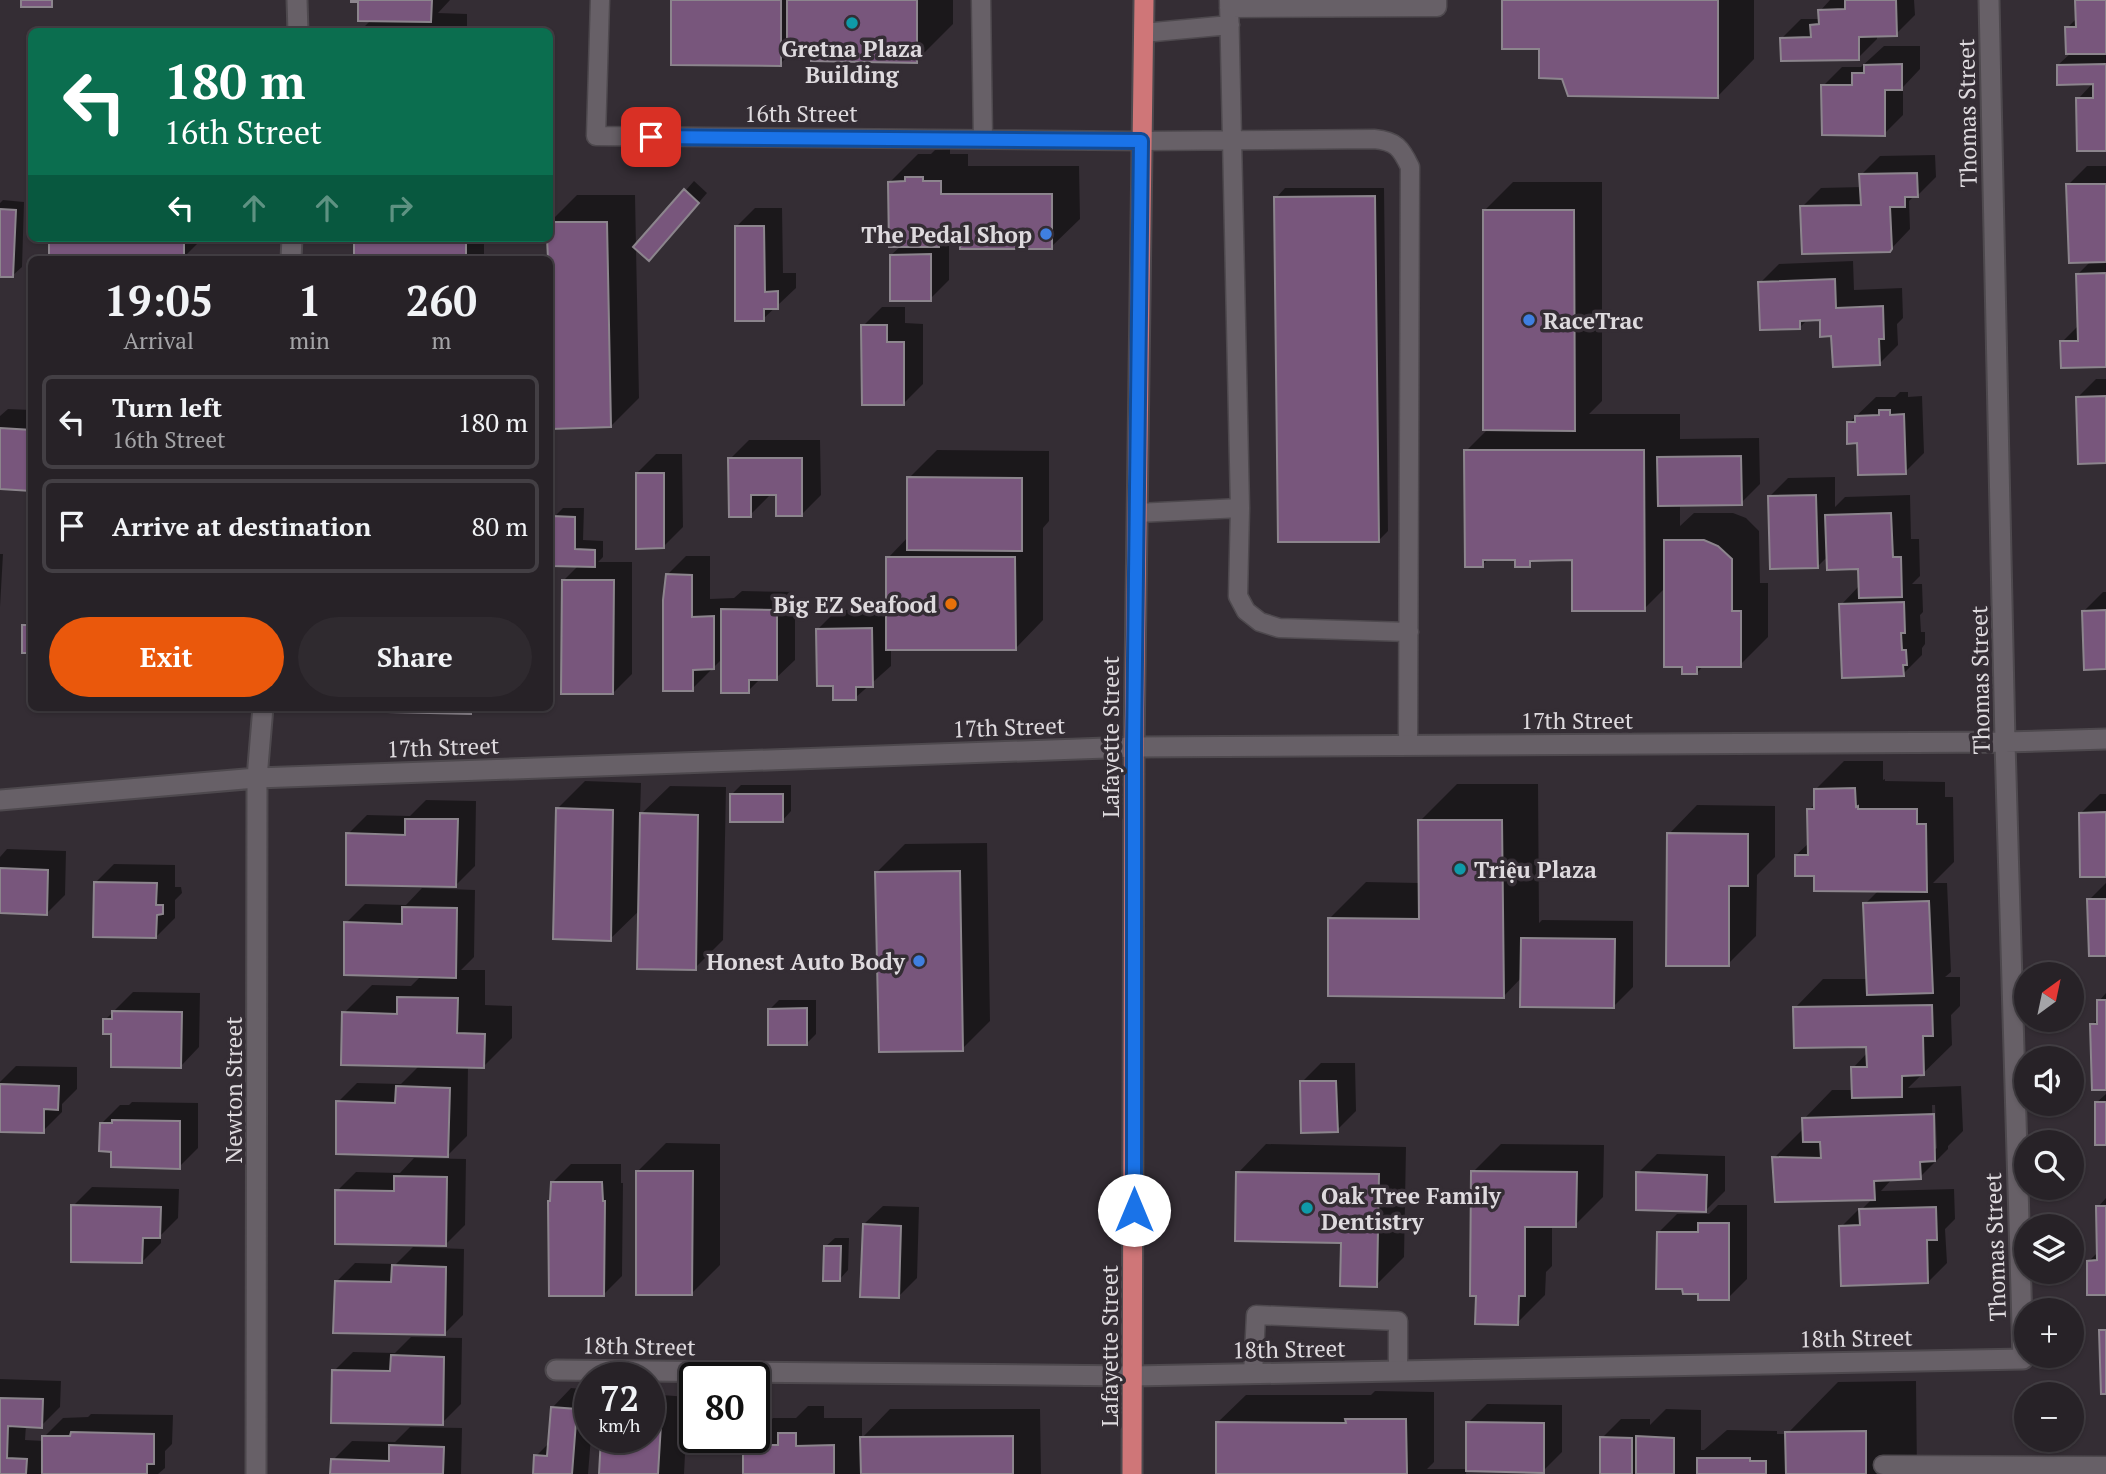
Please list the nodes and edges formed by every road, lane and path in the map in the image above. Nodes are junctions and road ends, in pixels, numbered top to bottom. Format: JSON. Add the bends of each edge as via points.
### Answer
{"nodes":[{"id":1,"x":297,"y":0,"type":"edge"},
{"id":2,"x":600,"y":0,"type":"edge"},
{"id":3,"x":981,"y":0,"type":"edge"},
{"id":4,"x":1144,"y":0,"type":"edge"},
{"id":5,"x":1437,"y":0,"type":"edge"},
{"id":6,"x":1989,"y":0,"type":"edge"},
{"id":7,"x":1230,"y":11,"type":"edge"},
{"id":8,"x":298,"y":28,"type":"edge"},
{"id":9,"x":1143,"y":33,"type":"junction"},
{"id":10,"x":983,"y":139,"type":"junction"},
{"id":11,"x":1231,"y":140,"type":"junction"},
{"id":12,"x":1141,"y":141,"type":"junction"},
{"id":13,"x":1240,"y":508,"type":"junction"},
{"id":14,"x":1137,"y":513,"type":"junction"},
{"id":15,"x":1409,"y":632,"type":"junction"},
{"id":16,"x":263,"y":711,"type":"edge"},
{"id":17,"x":2106,"y":738,"type":"edge"},
{"id":18,"x":2006,"y":742,"type":"junction"},
{"id":19,"x":1408,"y":745,"type":"junction"},
{"id":20,"x":1134,"y":747,"type":"junction"},
{"id":21,"x":257,"y":778,"type":"junction"},
{"id":22,"x":0,"y":800,"type":"edge"},
{"id":23,"x":2021,"y":1298,"type":"edge"},
{"id":24,"x":2014,"y":1359,"type":"edge"},
{"id":25,"x":556,"y":1370,"type":"dead end"},
{"id":26,"x":1398,"y":1371,"type":"junction"},
{"id":27,"x":1253,"y":1374,"type":"junction"},
{"id":28,"x":1134,"y":1376,"type":"junction"},
{"id":29,"x":1883,"y":1465,"type":"dead end"},
{"id":30,"x":2106,"y":1466,"type":"edge"},
{"id":31,"x":256,"y":1474,"type":"edge"},
{"id":32,"x":1132,"y":1474,"type":"edge"}],
"edges":[{"from":1,"to":8,"type":"street"},
{"from":2,"to":10,"type":"lane","name":"16th Street","via":[[596,136]]},
{"from":3,"to":10,"type":"lane"},
{"from":4,"to":9,"type":"highway","name":"Lafayette Street"},
{"from":5,"to":7,"type":"lane","via":[[1437,7]]},
{"from":6,"to":18,"type":"street","name":"Thomas Street"},
{"from":7,"to":9,"type":"lane"},
{"from":7,"to":11,"type":"lane"},
{"from":9,"to":12,"type":"highway","name":"Lafayette Street"},
{"from":10,"to":12,"type":"lane","name":"16th Street"},
{"from":11,"to":12,"type":"lane","name":"16th Street"},
{"from":11,"to":13,"type":"lane"},
{"from":11,"to":15,"type":"lane","name":"16th Street","via":[[1387,140],[1398,147],[1410,167]]},
{"from":12,"to":14,"type":"highway","name":"Lafayette Street"},
{"from":13,"to":14,"type":"lane"},
{"from":13,"to":15,"type":"lane","via":[[1238,596],[1246,611],[1260,622],[1279,628]]},
{"from":14,"to":20,"type":"highway","name":"Lafayette Street"},
{"from":15,"to":19,"type":"lane","name":"16th Street"},
{"from":16,"to":21,"type":"street","name":"Newton Street"},
{"from":17,"to":18,"type":"street","name":"17th Street"},
{"from":18,"to":19,"type":"street","name":"17th Street"},
{"from":18,"to":23,"type":"street","name":"Thomas Street"},
{"from":19,"to":20,"type":"street","name":"17th Street"},
{"from":20,"to":21,"type":"street","name":"17th Street"},
{"from":20,"to":28,"type":"highway","name":"Lafayette Street"},
{"from":21,"to":22,"type":"street","name":"17th Street"},
{"from":21,"to":31,"type":"street","name":"Newton Street"},
{"from":24,"to":26,"type":"street","name":"18th Street"},
{"from":25,"to":28,"type":"street","name":"18th Street"},
{"from":26,"to":27,"type":"street","name":"18th Street"},
{"from":26,"to":27,"type":"lane","via":[[1398,1321],[1256,1315]]},
{"from":27,"to":28,"type":"street","name":"18th Street"},
{"from":28,"to":32,"type":"highway","name":"Lafayette Street"},
{"from":29,"to":30,"type":"lane"}]}
